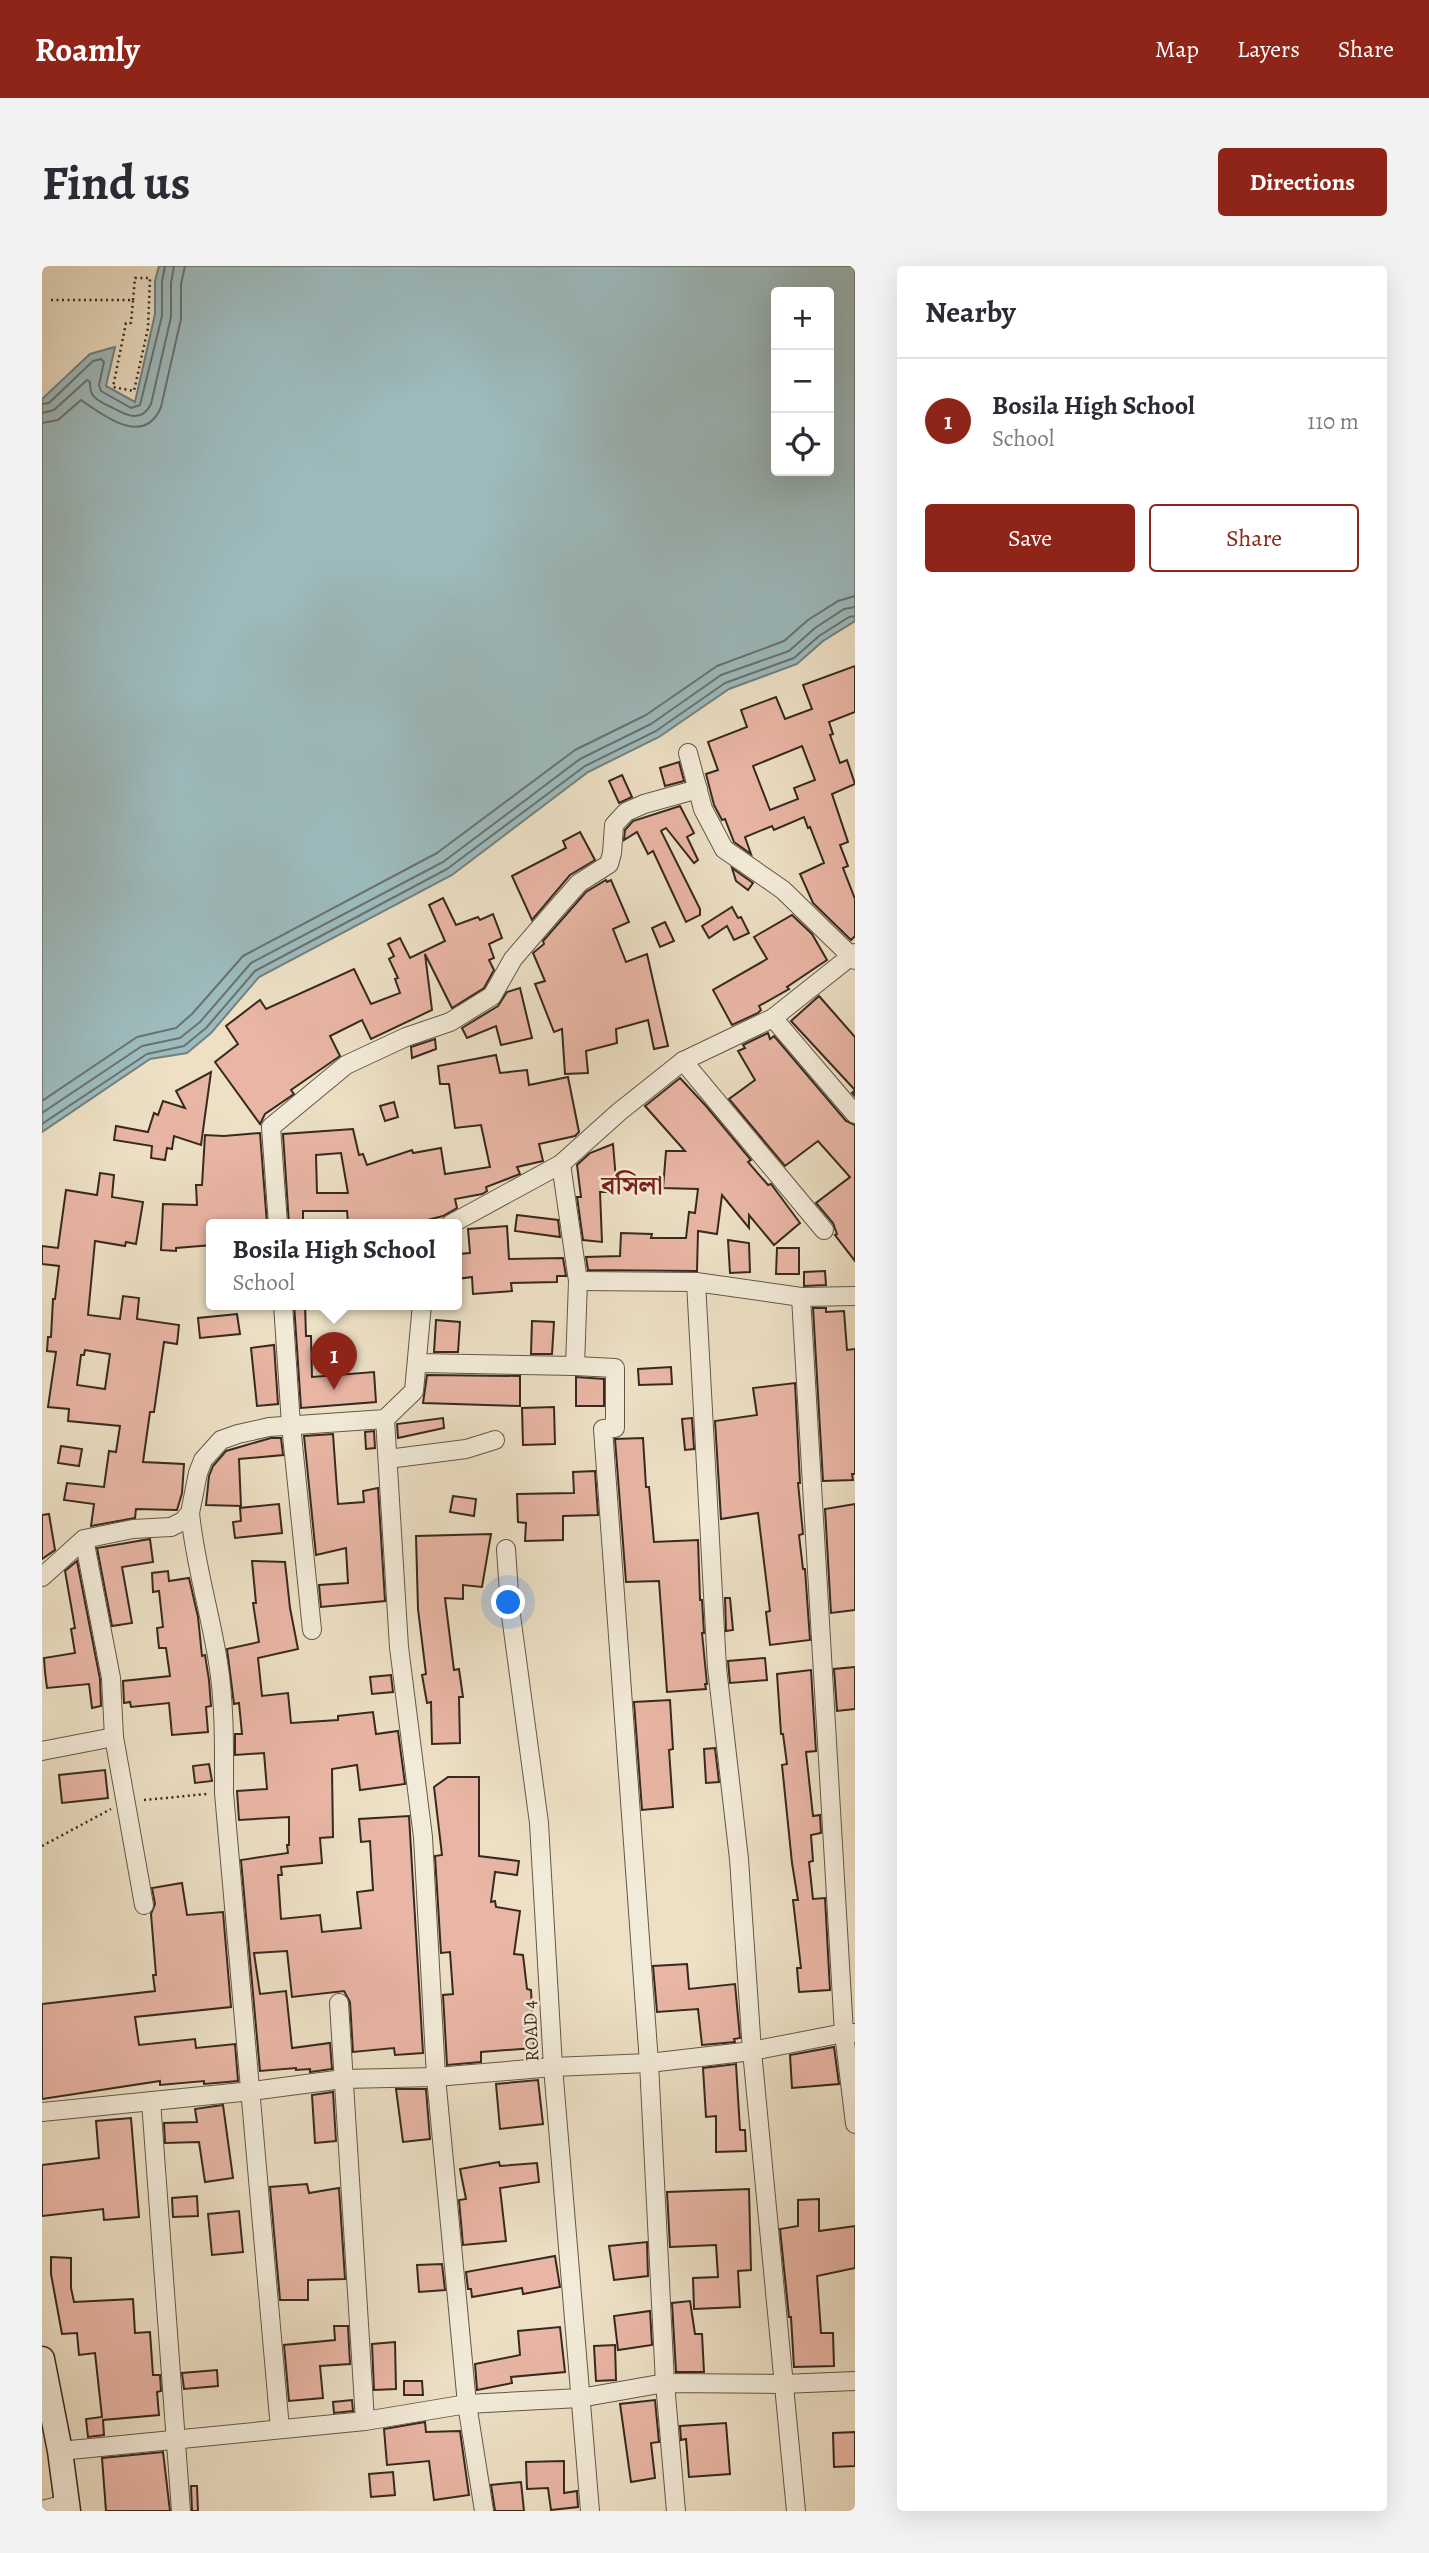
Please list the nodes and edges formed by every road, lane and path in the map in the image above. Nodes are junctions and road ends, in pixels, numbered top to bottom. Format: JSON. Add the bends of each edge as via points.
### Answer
{"nodes":[{"id":1,"x":51,"y":300,"type":"dead end"},
{"id":2,"x":133,"y":300,"type":"junction"},
{"id":3,"x":688,"y":753,"type":"dead end"},
{"id":4,"x":698,"y":789,"type":"junction"},
{"id":5,"x":854,"y":957,"type":"edge"},
{"id":6,"x":773,"y":1018,"type":"junction"},
{"id":7,"x":683,"y":1061,"type":"junction"},
{"id":8,"x":855,"y":1114,"type":"edge"},
{"id":9,"x":561,"y":1164,"type":"junction"},
{"id":10,"x":278,"y":1219,"type":"edge"},
{"id":11,"x":460,"y":1219,"type":"edge"},
{"id":12,"x":824,"y":1230,"type":"dead end"},
{"id":13,"x":578,"y":1281,"type":"junction"},
{"id":14,"x":696,"y":1282,"type":"junction"},
{"id":15,"x":855,"y":1296,"type":"edge"},
{"id":16,"x":801,"y":1297,"type":"junction"},
{"id":17,"x":283,"y":1310,"type":"edge"},
{"id":18,"x":422,"y":1310,"type":"edge"},
{"id":19,"x":418,"y":1363,"type":"junction"},
{"id":20,"x":575,"y":1366,"type":"junction"},
{"id":21,"x":385,"y":1419,"type":"junction"},
{"id":22,"x":291,"y":1425,"type":"junction"},
{"id":23,"x":495,"y":1440,"type":"dead end"},
{"id":24,"x":388,"y":1459,"type":"junction"},
{"id":25,"x":190,"y":1513,"type":"junction"},
{"id":26,"x":84,"y":1539,"type":"junction"},
{"id":27,"x":506,"y":1549,"type":"dead end"},
{"id":28,"x":42,"y":1577,"type":"edge"},
{"id":29,"x":312,"y":1630,"type":"dead end"},
{"id":30,"x":114,"y":1737,"type":"junction"},
{"id":31,"x":42,"y":1751,"type":"edge"},
{"id":32,"x":144,"y":1905,"type":"dead end"},
{"id":33,"x":339,"y":2003,"type":"dead end"},
{"id":34,"x":850,"y":2033,"type":"edge"},
{"id":35,"x":752,"y":2051,"type":"junction"},
{"id":36,"x":649,"y":2063,"type":"junction"},
{"id":37,"x":553,"y":2067,"type":"junction"},
{"id":38,"x":436,"y":2077,"type":"junction"},
{"id":39,"x":343,"y":2078,"type":"junction"},
{"id":40,"x":252,"y":2091,"type":"junction"},
{"id":41,"x":151,"y":2101,"type":"junction"},
{"id":42,"x":42,"y":2112,"type":"edge"},
{"id":43,"x":855,"y":2124,"type":"edge"},
{"id":44,"x":42,"y":2359,"type":"edge"},
{"id":45,"x":855,"y":2381,"type":"edge"},
{"id":46,"x":665,"y":2383,"type":"junction"},
{"id":47,"x":783,"y":2384,"type":"junction"},
{"id":48,"x":580,"y":2398,"type":"junction"},
{"id":49,"x":467,"y":2404,"type":"junction"},
{"id":50,"x":365,"y":2421,"type":"junction"},
{"id":51,"x":280,"y":2429,"type":"junction"},
{"id":52,"x":174,"y":2439,"type":"junction"},
{"id":53,"x":60,"y":2451,"type":"junction"},
{"id":54,"x":67,"y":2507,"type":"edge"},
{"id":55,"x":42,"y":2510,"type":"edge"},
{"id":56,"x":181,"y":2511,"type":"edge"},
{"id":57,"x":484,"y":2511,"type":"edge"},
{"id":58,"x":590,"y":2511,"type":"edge"},
{"id":59,"x":676,"y":2511,"type":"edge"},
{"id":60,"x":796,"y":2511,"type":"edge"}],
"edges":[{"from":1,"to":2,"type":"path"},
{"from":2,"to":2,"type":"path","via":[[113,387],[134,391],[148,328],[150,278],[135,278]]},
{"from":3,"to":4,"type":"street"},
{"from":4,"to":5,"type":"street","via":[[723,849],[783,890]]},
{"from":4,"to":10,"type":"street","via":[[626,812],[614,825],[609,864],[579,883],[513,959],[492,996],[450,1022],[346,1065],[271,1127]]},
{"from":5,"to":6,"type":"street"},
{"from":6,"to":7,"type":"street"},
{"from":6,"to":8,"type":"street"},
{"from":7,"to":9,"type":"street"},
{"from":7,"to":12,"type":"street"},
{"from":9,"to":11,"type":"street"},
{"from":9,"to":13,"type":"street"},
{"from":13,"to":14,"type":"street"},
{"from":13,"to":20,"type":"street"},
{"from":14,"to":16,"type":"street"},
{"from":14,"to":35,"type":"street","via":[[717,1668],[738,1859]]},
{"from":15,"to":16,"type":"street"},
{"from":16,"to":34,"type":"street"},
{"from":17,"to":22,"type":"street"},
{"from":18,"to":19,"type":"street"},
{"from":19,"to":20,"type":"street"},
{"from":19,"to":21,"type":"street","via":[[414,1391]]},
{"from":20,"to":36,"type":"street","via":[[615,1368],[615,1428],[603,1429]]},
{"from":21,"to":22,"type":"street"},
{"from":21,"to":24,"type":"street"},
{"from":22,"to":25,"type":"street","via":[[221,1440],[202,1460]]},
{"from":22,"to":29,"type":"street"},
{"from":23,"to":24,"type":"street","via":[[466,1449]]},
{"from":24,"to":38,"type":"street","via":[[398,1647],[423,1837]]},
{"from":25,"to":26,"type":"street","via":[[171,1527]]},
{"from":25,"to":40,"type":"street","via":[[218,1663],[224,1793]]},
{"from":26,"to":28,"type":"street"},
{"from":26,"to":30,"type":"street","via":[[111,1678]]},
{"from":27,"to":37,"type":"street","name":"ROAD 4","via":[[539,1823]]},
{"from":30,"to":31,"type":"street"},
{"from":30,"to":32,"type":"street"},
{"from":33,"to":39,"type":"street"},
{"from":34,"to":35,"type":"street"},
{"from":34,"to":43,"type":"street"},
{"from":35,"to":36,"type":"street"},
{"from":35,"to":47,"type":"street"},
{"from":36,"to":37,"type":"street"},
{"from":36,"to":46,"type":"street"},
{"from":37,"to":38,"type":"street"},
{"from":37,"to":48,"type":"street","name":"ROAD 4"},
{"from":38,"to":39,"type":"street"},
{"from":38,"to":49,"type":"street"},
{"from":39,"to":40,"type":"street"},
{"from":39,"to":50,"type":"street"},
{"from":40,"to":41,"type":"street"},
{"from":40,"to":51,"type":"street"},
{"from":41,"to":42,"type":"street"},
{"from":41,"to":52,"type":"street"},
{"from":44,"to":53,"type":"main road"},
{"from":45,"to":47,"type":"street"},
{"from":46,"to":47,"type":"street"},
{"from":46,"to":48,"type":"street"},
{"from":46,"to":59,"type":"street"},
{"from":47,"to":60,"type":"street"},
{"from":48,"to":49,"type":"street"},
{"from":48,"to":58,"type":"street","name":"ROAD 4"},
{"from":49,"to":50,"type":"street"},
{"from":49,"to":57,"type":"street"},
{"from":50,"to":51,"type":"street"},
{"from":51,"to":52,"type":"street"},
{"from":52,"to":53,"type":"street"},
{"from":52,"to":56,"type":"street"},
{"from":53,"to":54,"type":"main road"},
{"from":54,"to":55,"type":"street"}]}
